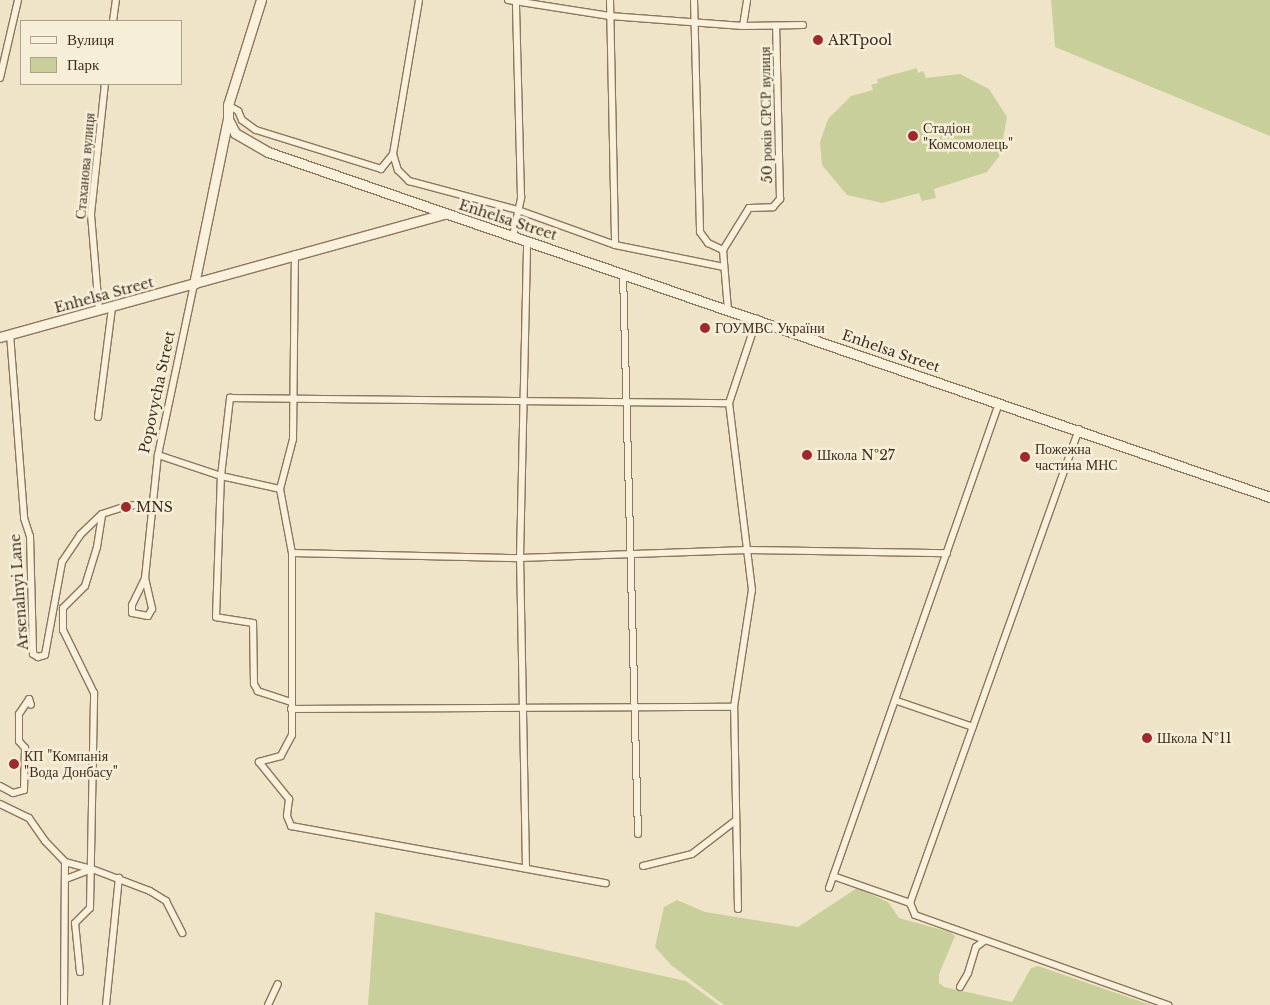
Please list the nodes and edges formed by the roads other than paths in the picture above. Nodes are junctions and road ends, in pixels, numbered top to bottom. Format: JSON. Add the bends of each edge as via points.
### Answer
{"nodes":[{"id":1,"x":18,"y":0,"type":"edge"},
{"id":2,"x":116,"y":0,"type":"edge"},
{"id":3,"x":261,"y":0,"type":"edge"},
{"id":4,"x":419,"y":0,"type":"edge"},
{"id":5,"x":508,"y":0,"type":"edge"},
{"id":6,"x":610,"y":0,"type":"edge"},
{"id":7,"x":694,"y":0,"type":"edge"},
{"id":8,"x":747,"y":0,"type":"edge"},
{"id":9,"x":516,"y":1,"type":"edge"},
{"id":10,"x":610,"y":16,"type":"junction"},
{"id":11,"x":113,"y":20,"type":"edge"},
{"id":12,"x":693,"y":24,"type":"junction"},
{"id":13,"x":804,"y":25,"type":"dead end"},
{"id":14,"x":743,"y":26,"type":"junction"},
{"id":15,"x":776,"y":27,"type":"junction"},
{"id":16,"x":0,"y":78,"type":"edge"},
{"id":17,"x":105,"y":85,"type":"edge"},
{"id":18,"x":228,"y":105,"type":"junction"},
{"id":19,"x":228,"y":119,"type":"junction"},
{"id":20,"x":393,"y":154,"type":"junction"},
{"id":21,"x":518,"y":210,"type":"junction"},
{"id":22,"x":445,"y":214,"type":"junction"},
{"id":23,"x":513,"y":236,"type":"junction"},
{"id":24,"x":527,"y":241,"type":"junction"},
{"id":25,"x":615,"y":245,"type":"junction"},
{"id":26,"x":723,"y":250,"type":"junction"},
{"id":27,"x":295,"y":254,"type":"junction"},
{"id":28,"x":724,"y":267,"type":"junction"},
{"id":29,"x":623,"y":273,"type":"junction"},
{"id":30,"x":194,"y":284,"type":"junction"},
{"id":31,"x":112,"y":307,"type":"junction"},
{"id":32,"x":99,"y":310,"type":"junction"},
{"id":33,"x":728,"y":310,"type":"junction"},
{"id":34,"x":758,"y":319,"type":"junction"},
{"id":35,"x":10,"y":334,"type":"junction"},
{"id":36,"x":0,"y":337,"type":"edge"},
{"id":37,"x":626,"y":400,"type":"junction"},
{"id":38,"x":294,"y":401,"type":"junction"},
{"id":39,"x":999,"y":402,"type":"junction"},
{"id":40,"x":522,"y":403,"type":"junction"},
{"id":41,"x":729,"y":403,"type":"junction"},
{"id":42,"x":98,"y":417,"type":"dead end"},
{"id":43,"x":1080,"y":429,"type":"junction"},
{"id":44,"x":158,"y":455,"type":"junction"},
{"id":45,"x":221,"y":476,"type":"junction"},
{"id":46,"x":280,"y":489,"type":"junction"},
{"id":47,"x":1270,"y":497,"type":"edge"},
{"id":48,"x":151,"y":507,"type":"junction"},
{"id":49,"x":102,"y":514,"type":"junction"},
{"id":50,"x":747,"y":550,"type":"junction"},
{"id":51,"x":292,"y":553,"type":"junction"},
{"id":52,"x":947,"y":553,"type":"junction"},
{"id":53,"x":632,"y":556,"type":"junction"},
{"id":54,"x":520,"y":558,"type":"junction"},
{"id":55,"x":145,"y":578,"type":"junction"},
{"id":56,"x":897,"y":701,"type":"junction"},
{"id":57,"x":31,"y":705,"type":"dead end"},
{"id":58,"x":291,"y":705,"type":"junction"},
{"id":59,"x":734,"y":707,"type":"junction"},
{"id":60,"x":634,"y":708,"type":"junction"},
{"id":61,"x":521,"y":709,"type":"junction"},
{"id":62,"x":973,"y":727,"type":"junction"},
{"id":63,"x":0,"y":786,"type":"edge"},
{"id":64,"x":0,"y":804,"type":"edge"},
{"id":65,"x":735,"y":821,"type":"junction"},
{"id":66,"x":638,"y":834,"type":"dead end"},
{"id":67,"x":65,"y":862,"type":"junction"},
{"id":68,"x":643,"y":866,"type":"dead end"},
{"id":69,"x":526,"y":868,"type":"junction"},
{"id":70,"x":92,"y":869,"type":"junction"},
{"id":71,"x":833,"y":876,"type":"junction"},
{"id":72,"x":118,"y":878,"type":"junction"},
{"id":73,"x":66,"y":879,"type":"junction"},
{"id":74,"x":606,"y":883,"type":"dead end"},
{"id":75,"x":828,"y":888,"type":"dead end"},
{"id":76,"x":910,"y":903,"type":"junction"},
{"id":77,"x":738,"y":909,"type":"dead end"},
{"id":78,"x":182,"y":933,"type":"dead end"},
{"id":79,"x":984,"y":941,"type":"junction"},
{"id":80,"x":80,"y":972,"type":"dead end"},
{"id":81,"x":278,"y":984,"type":"dead end"},
{"id":82,"x":960,"y":987,"type":"dead end"},
{"id":83,"x":64,"y":1005,"type":"edge"},
{"id":84,"x":106,"y":1005,"type":"edge"},
{"id":85,"x":268,"y":1005,"type":"edge"},
{"id":86,"x":1168,"y":1005,"type":"edge"}],
"edges":[{"from":1,"to":16,"type":"street"},
{"from":2,"to":11,"type":"street"},
{"from":3,"to":18,"type":"street"},
{"from":4,"to":20,"type":"street"},
{"from":5,"to":9,"type":"street"},
{"from":6,"to":10,"type":"street"},
{"from":7,"to":12,"type":"street"},
{"from":8,"to":14,"type":"street"},
{"from":9,"to":10,"type":"street"},
{"from":9,"to":21,"type":"street","via":[[521,196]]},
{"from":10,"to":12,"type":"street"},
{"from":10,"to":25,"type":"street"},
{"from":12,"to":14,"type":"street"},
{"from":12,"to":26,"type":"street","via":[[700,232],[708,244]]},
{"from":13,"to":15,"type":"street"},
{"from":14,"to":15,"type":"street"},
{"from":15,"to":26,"type":"street","name":"50 років СРСР вулиця","via":[[778,203],[749,208]]},
{"from":17,"to":32,"type":"street","name":"Стаханова вулиця","via":[[91,214]]},
{"from":18,"to":19,"type":"street"},
{"from":18,"to":20,"type":"street","via":[[256,130],[381,169]]},
{"from":19,"to":22,"type":"street","name":"Enhelsa Street","via":[[235,133],[268,152]]},
{"from":19,"to":30,"type":"street"},
{"from":20,"to":21,"type":"street","via":[[398,170],[409,181]]},
{"from":21,"to":23,"type":"street"},
{"from":21,"to":25,"type":"street"},
{"from":22,"to":23,"type":"street","name":"Enhelsa Street"},
{"from":22,"to":27,"type":"street","name":"Enhelsa Street"},
{"from":23,"to":24,"type":"street","name":"Enhelsa Street"},
{"from":24,"to":29,"type":"street","name":"Enhelsa Street"},
{"from":24,"to":40,"type":"street"},
{"from":25,"to":28,"type":"street"},
{"from":26,"to":28,"type":"street"},
{"from":27,"to":30,"type":"street","name":"Enhelsa Street"},
{"from":27,"to":38,"type":"street"},
{"from":28,"to":33,"type":"street"},
{"from":29,"to":33,"type":"street","name":"Enhelsa Street"},
{"from":29,"to":37,"type":"street"},
{"from":30,"to":31,"type":"street","name":"Enhelsa Street"},
{"from":30,"to":44,"type":"street","name":"Popovycha Street"},
{"from":31,"to":32,"type":"street","name":"Enhelsa Street"},
{"from":31,"to":42,"type":"street"},
{"from":32,"to":35,"type":"street","name":"Enhelsa Street"},
{"from":33,"to":34,"type":"street","name":"Enhelsa Street"},
{"from":34,"to":39,"type":"street","name":"Enhelsa Street"},
{"from":34,"to":41,"type":"street"},
{"from":35,"to":36,"type":"street","name":"Enhelsa Street"},
{"from":35,"to":49,"type":"street","name":"Arsenalnyi Lane","via":[[24,518],[30,536],[33,654],[38,657],[45,655],[62,562],[80,535]]},
{"from":37,"to":40,"type":"street"},
{"from":37,"to":41,"type":"street"},
{"from":37,"to":53,"type":"street"},
{"from":38,"to":40,"type":"street"},
{"from":38,"to":45,"type":"street","via":[[230,398]]},
{"from":38,"to":46,"type":"street","via":[[293,440]]},
{"from":39,"to":43,"type":"street","name":"Enhelsa Street"},
{"from":39,"to":52,"type":"street"},
{"from":40,"to":54,"type":"street"},
{"from":41,"to":50,"type":"street"},
{"from":43,"to":47,"type":"street","name":"Enhelsa Street"},
{"from":43,"to":62,"type":"street"},
{"from":44,"to":45,"type":"street"},
{"from":44,"to":48,"type":"street","name":"Popovycha Street"},
{"from":45,"to":46,"type":"street"},
{"from":45,"to":58,"type":"street","via":[[216,617],[253,623],[254,684],[258,691]]},
{"from":46,"to":51,"type":"street"},
{"from":48,"to":49,"type":"street","via":[[129,505]]},
{"from":48,"to":55,"type":"street","name":"Popovycha Street"},
{"from":49,"to":70,"type":"street","via":[[97,547],[85,586],[63,608],[63,630],[94,693]]},
{"from":50,"to":52,"type":"street"},
{"from":50,"to":53,"type":"street"},
{"from":50,"to":59,"type":"street","via":[[752,590]]},
{"from":51,"to":54,"type":"street"},
{"from":51,"to":58,"type":"street"},
{"from":52,"to":56,"type":"street"},
{"from":53,"to":54,"type":"street"},
{"from":53,"to":60,"type":"street"},
{"from":54,"to":61,"type":"street"},
{"from":55,"to":55,"type":"street","name":"Popovycha Street","via":[[132,605],[132,613],[148,616],[152,614],[152,608]]},
{"from":56,"to":62,"type":"street"},
{"from":56,"to":71,"type":"street"},
{"from":57,"to":63,"type":"street","via":[[29,699],[19,714],[19,741],[24,748],[24,790],[13,793]]},
{"from":58,"to":61,"type":"street"},
{"from":58,"to":69,"type":"street","via":[[292,735],[281,756],[259,762],[289,800],[287,816],[291,826]]},
{"from":59,"to":60,"type":"street"},
{"from":59,"to":65,"type":"street"},
{"from":60,"to":61,"type":"street"},
{"from":60,"to":66,"type":"street"},
{"from":61,"to":69,"type":"street"},
{"from":62,"to":76,"type":"street"},
{"from":64,"to":67,"type":"street","via":[[29,818]]},
{"from":65,"to":68,"type":"street","via":[[692,854]]},
{"from":65,"to":77,"type":"street"},
{"from":67,"to":70,"type":"street"},
{"from":67,"to":73,"type":"street"},
{"from":69,"to":74,"type":"street"},
{"from":70,"to":72,"type":"street"},
{"from":70,"to":73,"type":"street"},
{"from":70,"to":80,"type":"street","via":[[90,908],[75,923]]},
{"from":71,"to":75,"type":"street"},
{"from":71,"to":76,"type":"street"},
{"from":72,"to":78,"type":"street","via":[[166,901]]},
{"from":72,"to":84,"type":"street"},
{"from":73,"to":83,"type":"street"},
{"from":76,"to":79,"type":"street","via":[[915,915]]},
{"from":79,"to":82,"type":"street","via":[[976,947]]},
{"from":79,"to":86,"type":"street"},
{"from":81,"to":85,"type":"street"}]}
